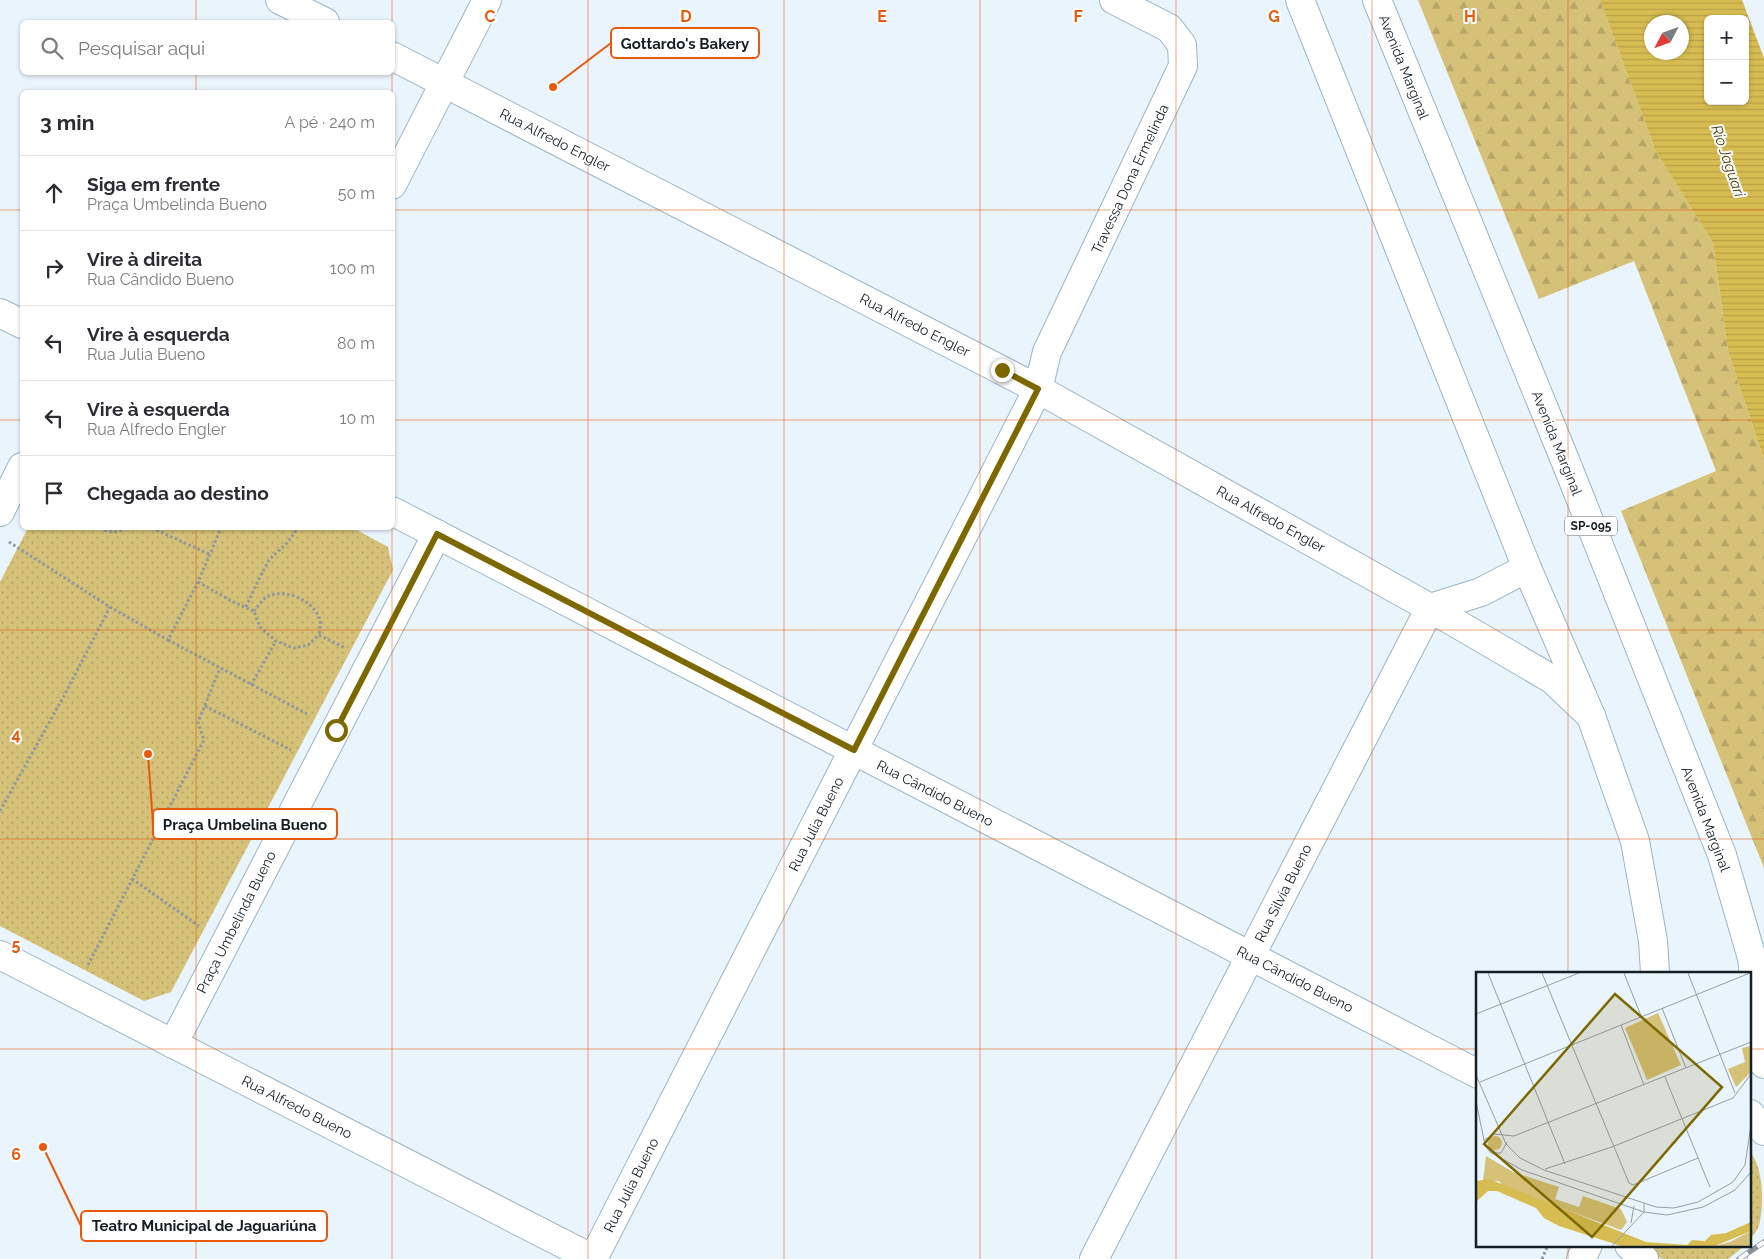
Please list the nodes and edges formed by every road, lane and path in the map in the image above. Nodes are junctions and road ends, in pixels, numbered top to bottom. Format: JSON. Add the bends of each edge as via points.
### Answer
{"nodes":[{"id":1,"x":280,"y":0,"type":"edge"},
{"id":2,"x":487,"y":0,"type":"edge"},
{"id":3,"x":1114,"y":0,"type":"edge"},
{"id":4,"x":1300,"y":0,"type":"edge"},
{"id":5,"x":1377,"y":0,"type":"edge"},
{"id":6,"x":321,"y":20,"type":"edge"},
{"id":7,"x":395,"y":58,"type":"edge"},
{"id":8,"x":444,"y":83,"type":"junction"},
{"id":9,"x":395,"y":179,"type":"edge"},
{"id":10,"x":0,"y":313,"type":"edge"},
{"id":11,"x":20,"y":323,"type":"edge"},
{"id":12,"x":1038,"y":389,"type":"junction"},
{"id":13,"x":20,"y":471,"type":"edge"},
{"id":14,"x":0,"y":512,"type":"edge"},
{"id":15,"x":395,"y":513,"type":"edge"},
{"id":16,"x":106,"y":530,"type":"edge"},
{"id":17,"x":122,"y":530,"type":"edge"},
{"id":18,"x":156,"y":530,"type":"edge"},
{"id":19,"x":220,"y":530,"type":"edge"},
{"id":20,"x":297,"y":530,"type":"edge"},
{"id":21,"x":437,"y":534,"type":"junction"},
{"id":22,"x":8,"y":541,"type":"dead end"},
{"id":23,"x":209,"y":554,"type":"junction"},
{"id":24,"x":1527,"y":568,"type":"junction"},
{"id":25,"x":198,"y":582,"type":"junction"},
{"id":26,"x":110,"y":607,"type":"junction"},
{"id":27,"x":246,"y":607,"type":"junction"},
{"id":28,"x":1430,"y":608,"type":"junction"},
{"id":29,"x":254,"y":611,"type":"junction"},
{"id":30,"x":320,"y":635,"type":"junction"},
{"id":31,"x":168,"y":640,"type":"junction"},
{"id":32,"x":276,"y":640,"type":"junction"},
{"id":33,"x":371,"y":662,"type":"junction"},
{"id":34,"x":220,"y":668,"type":"junction"},
{"id":35,"x":251,"y":685,"type":"junction"},
{"id":36,"x":205,"y":706,"type":"junction"},
{"id":37,"x":1590,"y":716,"type":"junction"},
{"id":38,"x":336,"y":730,"type":"junction"},
{"id":39,"x":854,"y":750,"type":"junction"},
{"id":40,"x":318,"y":764,"type":"junction"},
{"id":41,"x":0,"y":811,"type":"edge"},
{"id":42,"x":132,"y":879,"type":"junction"},
{"id":43,"x":225,"y":944,"type":"junction"},
{"id":44,"x":0,"y":955,"type":"edge"},
{"id":45,"x":1250,"y":956,"type":"junction"},
{"id":46,"x":1655,"y":972,"type":"edge"},
{"id":47,"x":73,"y":993,"type":"junction"},
{"id":48,"x":173,"y":1044,"type":"junction"},
{"id":49,"x":1764,"y":1064,"type":"edge"},
{"id":50,"x":1476,"y":1073,"type":"edge"},
{"id":51,"x":1752,"y":1116,"type":"edge"},
{"id":52,"x":1764,"y":1131,"type":"edge"},
{"id":53,"x":1548,"y":1246,"type":"edge"},
{"id":54,"x":1588,"y":1246,"type":"edge"},
{"id":55,"x":1630,"y":1246,"type":"edge"},
{"id":56,"x":593,"y":1259,"type":"edge"},
{"id":57,"x":1094,"y":1259,"type":"edge"},
{"id":58,"x":1542,"y":1259,"type":"edge"},
{"id":59,"x":1581,"y":1259,"type":"edge"},
{"id":60,"x":1644,"y":1259,"type":"edge"}],
"edges":[{"from":1,"to":6,"type":"street"},
{"from":2,"to":8,"type":"street"},
{"from":3,"to":12,"type":"street","name":"Travessa Dona Ermelinda","via":[[1169,28],[1182,45],[1183,66],[1047,352]]},
{"from":4,"to":24,"type":"street"},
{"from":5,"to":49,"type":"street","name":"Avenida Marginal","number":"SP-095","via":[[1722,855],[1752,958]]},
{"from":7,"to":8,"type":"street","name":"Rua Alfredo Engler"},
{"from":8,"to":9,"type":"street"},
{"from":8,"to":12,"type":"street","name":"Rua Alfredo Engler"},
{"from":10,"to":11,"type":"street"},
{"from":12,"to":28,"type":"street","name":"Rua Alfredo Engler"},
{"from":12,"to":39,"type":"street","name":"Rua Julia Bueno"},
{"from":13,"to":14,"type":"street"},
{"from":15,"to":21,"type":"street","name":"Rua Cândido Bueno"},
{"from":16,"to":17,"type":"path"},
{"from":18,"to":23,"type":"path"},
{"from":19,"to":23,"type":"path"},
{"from":20,"to":27,"type":"path","via":[[269,560]]},
{"from":21,"to":33,"type":"street","name":"Praça Umbelinda Bueno"},
{"from":21,"to":39,"type":"street","name":"Rua Cândido Bueno"},
{"from":22,"to":26,"type":"path"},
{"from":23,"to":25,"type":"path"},
{"from":24,"to":28,"type":"street","via":[[1480,592]]},
{"from":24,"to":37,"type":"street"},
{"from":25,"to":27,"type":"path"},
{"from":25,"to":31,"type":"path"},
{"from":26,"to":31,"type":"path"},
{"from":26,"to":41,"type":"path"},
{"from":27,"to":29,"type":"path"},
{"from":28,"to":37,"type":"street","name":"Rua Alfredo Engler","via":[[1553,680]]},
{"from":28,"to":45,"type":"street","name":"Rua Silvia Bueno"},
{"from":29,"to":30,"type":"path","via":[[270,595],[286,594],[299,598],[318,615]]},
{"from":29,"to":32,"type":"path","via":[[260,627]]},
{"from":30,"to":32,"type":"path","via":[[308,644],[294,648]]},
{"from":30,"to":33,"type":"path"},
{"from":31,"to":34,"type":"path"},
{"from":32,"to":35,"type":"path"},
{"from":33,"to":38,"type":"street","name":"Praça Umbelinda Bueno"},
{"from":34,"to":35,"type":"path"},
{"from":34,"to":36,"type":"path"},
{"from":35,"to":38,"type":"path"},
{"from":36,"to":40,"type":"path"},
{"from":36,"to":42,"type":"path","via":[[198,722],[204,740]]},
{"from":37,"to":46,"type":"street","via":[[1635,841],[1653,941]]},
{"from":38,"to":40,"type":"street","name":"Praça Umbelinda Bueno"},
{"from":39,"to":45,"type":"street","name":"Rua Cândido Bueno"},
{"from":39,"to":56,"type":"street","name":"Rua Julia Bueno"},
{"from":40,"to":43,"type":"street","name":"Praça Umbelinda Bueno"},
{"from":42,"to":43,"type":"path"},
{"from":42,"to":47,"type":"path"},
{"from":43,"to":48,"type":"street","name":"Praça Umbelinda Bueno"},
{"from":44,"to":47,"type":"street","name":"Rua Alfredo Bueno"},
{"from":45,"to":50,"type":"street","name":"Rua Cândido Bueno"},
{"from":45,"to":57,"type":"street","name":"Rua Silvia Bueno"},
{"from":47,"to":48,"type":"street","name":"Rua Alfredo Bueno"},
{"from":48,"to":56,"type":"street","name":"Rua Alfredo Bueno"},
{"from":51,"to":52,"type":"street"},
{"from":53,"to":58,"type":"path"},
{"from":54,"to":59,"type":"street"},
{"from":55,"to":60,"type":"street"}]}
